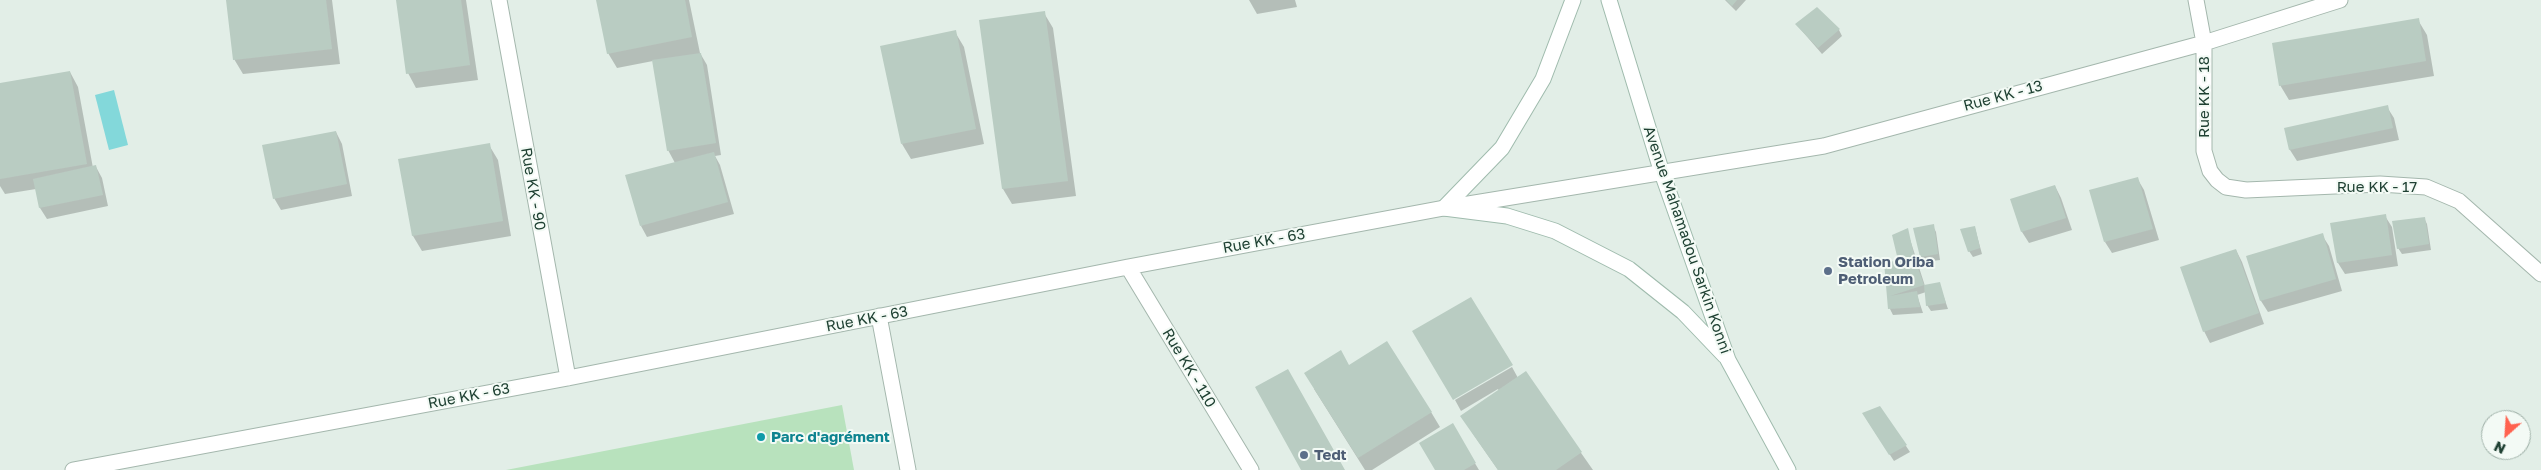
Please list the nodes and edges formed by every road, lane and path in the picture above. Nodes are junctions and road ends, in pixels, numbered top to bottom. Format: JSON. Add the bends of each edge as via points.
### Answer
{"nodes":[{"id":1,"x":499,"y":0,"type":"edge"},
{"id":2,"x":1573,"y":0,"type":"edge"},
{"id":3,"x":1608,"y":0,"type":"edge"},
{"id":4,"x":2196,"y":0,"type":"edge"},
{"id":5,"x":2340,"y":0,"type":"edge"},
{"id":6,"x":2204,"y":43,"type":"junction"},
{"id":7,"x":2204,"y":151,"type":"joint"},
{"id":8,"x":1662,"y":174,"type":"junction"},
{"id":9,"x":1444,"y":208,"type":"junction"},
{"id":10,"x":1128,"y":266,"type":"junction"},
{"id":11,"x":2541,"y":274,"type":"edge"},
{"id":12,"x":879,"y":316,"type":"junction"},
{"id":13,"x":1728,"y":360,"type":"junction"},
{"id":14,"x":568,"y":378,"type":"junction"},
{"id":15,"x":73,"y":470,"type":"edge"},
{"id":16,"x":908,"y":470,"type":"edge"},
{"id":17,"x":1251,"y":470,"type":"edge"},
{"id":18,"x":1788,"y":470,"type":"edge"}],
"edges":[{"from":1,"to":14,"type":"street","name":"Rue KK - 90"},
{"from":2,"to":9,"type":"street","via":[[1543,79],[1502,148]]},
{"from":3,"to":8,"type":"street","name":"Avenue Mahamadou Sarkin Konni"},
{"from":4,"to":6,"type":"street","name":"Rue KK - 18"},
{"from":5,"to":6,"type":"street","name":"Rue KK - 13"},
{"from":6,"to":7,"type":"street","name":"Rue KK - 18"},
{"from":6,"to":8,"type":"street","name":"Rue KK - 13","via":[[1824,146]]},
{"from":7,"to":11,"type":"street","name":"Rue KK - 17","via":[[2210,171],[2217,180],[2236,190],[2380,184],[2426,187],[2460,200]]},
{"from":8,"to":9,"type":"street","name":"Rue KK - 63"},
{"from":8,"to":13,"type":"street","name":"Avenue Mahamadou Sarkin Konni"},
{"from":9,"to":10,"type":"street","name":"Rue KK - 63"},
{"from":9,"to":13,"type":"street","via":[[1507,216],[1555,231],[1628,269],[1683,312]]},
{"from":10,"to":12,"type":"street","name":"Rue KK - 63"},
{"from":10,"to":17,"type":"street","name":"Rue KK - 110"},
{"from":12,"to":14,"type":"street","name":"Rue KK - 63"},
{"from":12,"to":16,"type":"street"},
{"from":13,"to":18,"type":"street","name":"Avenue Mahamadou Sarkin Konni"},
{"from":14,"to":15,"type":"street","name":"Rue KK - 63"}]}
